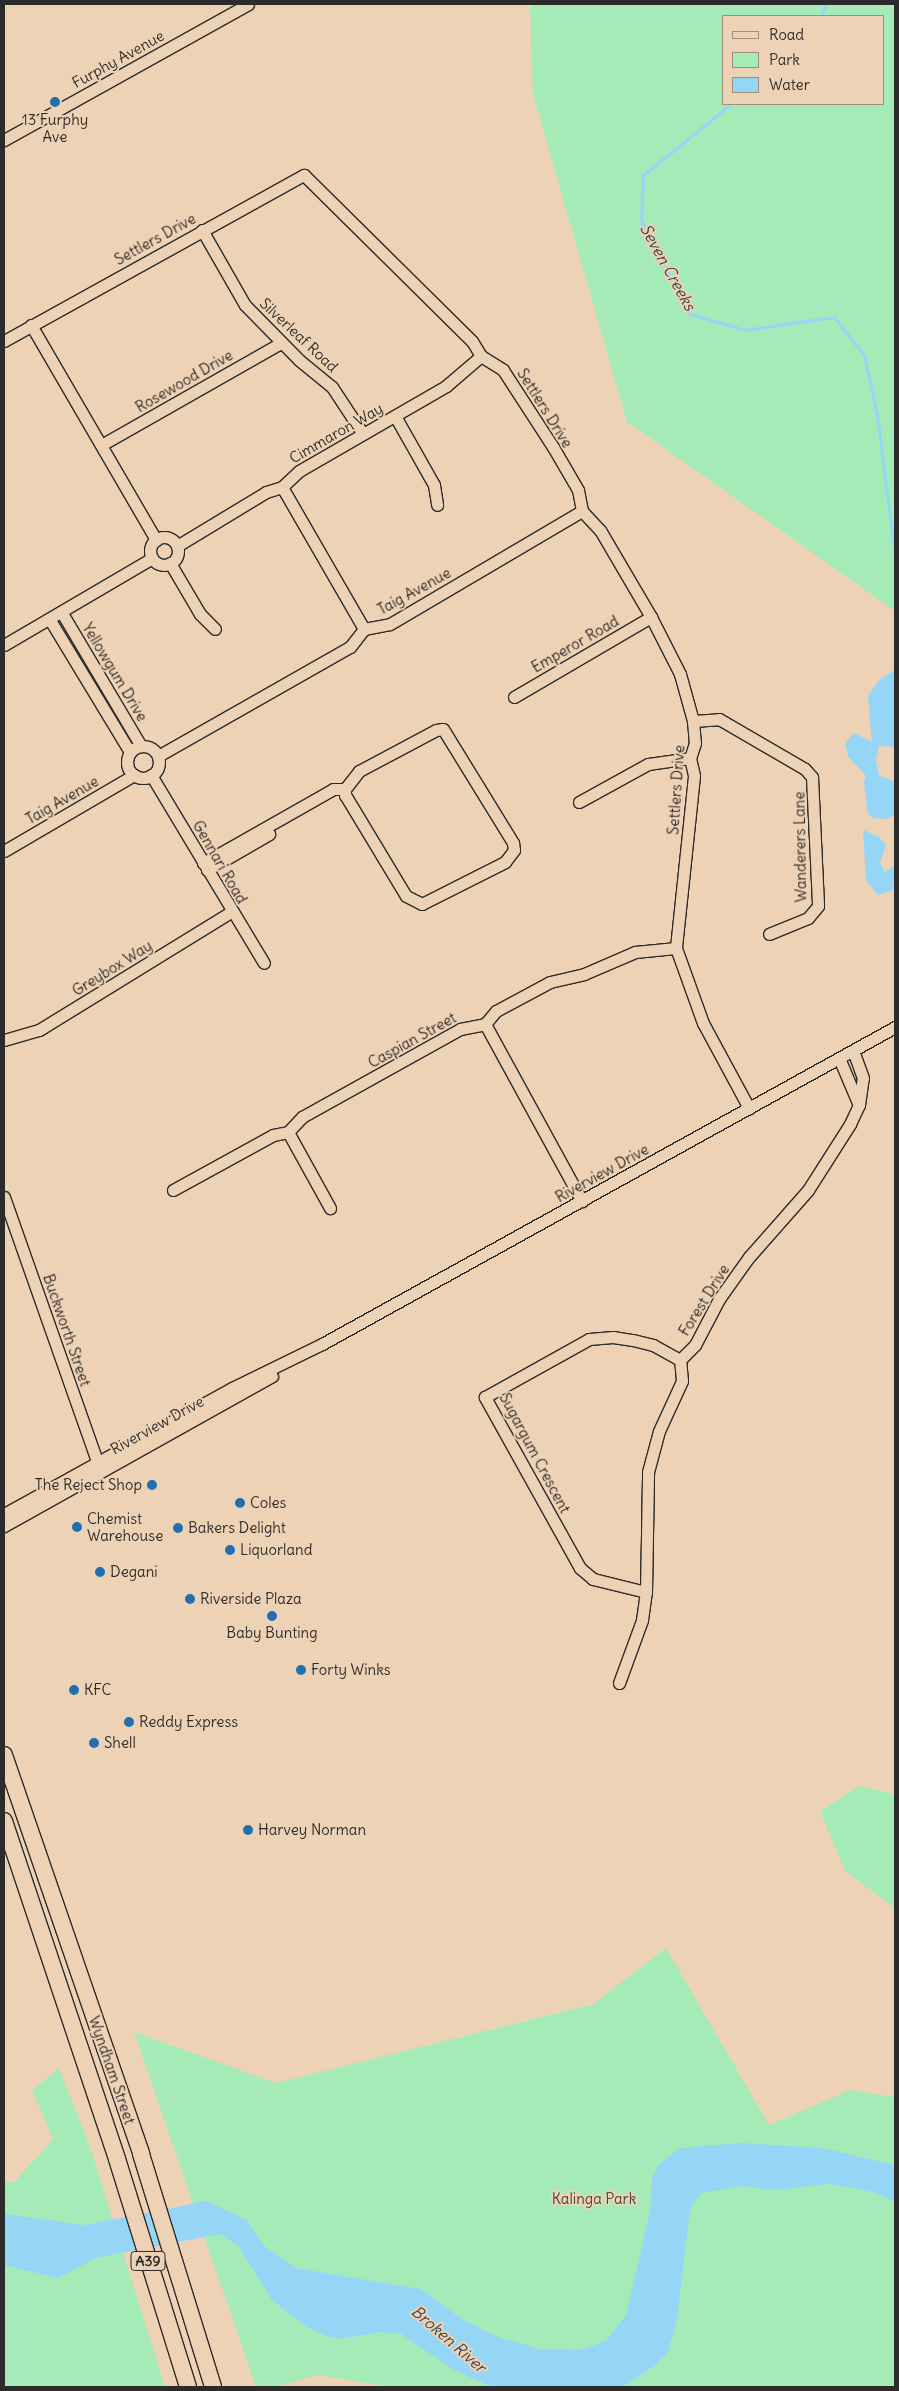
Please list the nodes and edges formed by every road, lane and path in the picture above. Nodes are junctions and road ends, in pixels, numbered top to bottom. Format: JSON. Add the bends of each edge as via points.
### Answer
{"nodes":[{"id":1,"x":248,"y":4,"type":"edge"},
{"id":2,"x":4,"y":140,"type":"edge"},
{"id":3,"x":202,"y":230,"type":"junction"},
{"id":4,"x":31,"y":326,"type":"junction"},
{"id":5,"x":4,"y":341,"type":"edge"},
{"id":6,"x":281,"y":343,"type":"junction"},
{"id":7,"x":481,"y":356,"type":"junction"},
{"id":8,"x":395,"y":416,"type":"junction"},
{"id":9,"x":363,"y":434,"type":"junction"},
{"id":10,"x":103,"y":444,"type":"junction"},
{"id":11,"x":282,"y":487,"type":"junction"},
{"id":12,"x":437,"y":505,"type":"dead end"},
{"id":13,"x":582,"y":511,"type":"junction"},
{"id":14,"x":156,"y":540,"type":"junction"},
{"id":15,"x":177,"y":546,"type":"junction"},
{"id":16,"x":152,"y":558,"type":"junction"},
{"id":17,"x":170,"y":563,"type":"junction"},
{"id":18,"x":62,"y":613,"type":"junction"},
{"id":19,"x":652,"y":616,"type":"junction"},
{"id":20,"x":50,"y":620,"type":"junction"},
{"id":21,"x":215,"y":629,"type":"dead end"},
{"id":22,"x":364,"y":629,"type":"junction"},
{"id":23,"x":4,"y":646,"type":"edge"},
{"id":24,"x":514,"y":697,"type":"dead end"},
{"id":25,"x":693,"y":721,"type":"junction"},
{"id":26,"x":141,"y":746,"type":"junction"},
{"id":27,"x":130,"y":752,"type":"junction"},
{"id":28,"x":158,"y":756,"type":"junction"},
{"id":29,"x":690,"y":758,"type":"junction"},
{"id":30,"x":134,"y":775,"type":"junction"},
{"id":31,"x":151,"y":775,"type":"junction"},
{"id":32,"x":345,"y":792,"type":"junction"},
{"id":33,"x":579,"y":802,"type":"dead end"},
{"id":34,"x":4,"y":851,"type":"edge"},
{"id":35,"x":205,"y":866,"type":"junction"},
{"id":36,"x":231,"y":912,"type":"junction"},
{"id":37,"x":769,"y":934,"type":"dead end"},
{"id":38,"x":676,"y":948,"type":"junction"},
{"id":39,"x":264,"y":963,"type":"dead end"},
{"id":40,"x":485,"y":1024,"type":"junction"},
{"id":41,"x":895,"y":1028,"type":"edge"},
{"id":42,"x":4,"y":1040,"type":"edge"},
{"id":43,"x":853,"y":1051,"type":"junction"},
{"id":44,"x":839,"y":1058,"type":"junction"},
{"id":45,"x":859,"y":1105,"type":"junction"},
{"id":46,"x":749,"y":1108,"type":"junction"},
{"id":47,"x":288,"y":1132,"type":"junction"},
{"id":48,"x":173,"y":1190,"type":"dead end"},
{"id":49,"x":4,"y":1197,"type":"edge"},
{"id":50,"x":582,"y":1201,"type":"junction"},
{"id":51,"x":330,"y":1208,"type":"dead end"},
{"id":52,"x":680,"y":1360,"type":"junction"},
{"id":53,"x":99,"y":1467,"type":"junction"},
{"id":54,"x":4,"y":1514,"type":"edge"},
{"id":55,"x":4,"y":1526,"type":"edge"},
{"id":56,"x":646,"y":1592,"type":"junction"},
{"id":57,"x":619,"y":1683,"type":"dead end"},
{"id":58,"x":4,"y":1755,"type":"edge"},
{"id":59,"x":4,"y":1821,"type":"edge"},
{"id":60,"x":43,"y":1868,"type":"junction"},
{"id":61,"x":32,"y":1901,"type":"junction"},
{"id":62,"x":85,"y":1991,"type":"junction"},
{"id":63,"x":72,"y":2021,"type":"junction"},
{"id":64,"x":188,"y":2387,"type":"edge"},
{"id":65,"x":213,"y":2387,"type":"edge"}],
"edges":[{"from":1,"to":2,"type":"street","name":"Furphy Avenue"},
{"from":3,"to":4,"type":"street","name":"Settlers Drive"},
{"from":3,"to":6,"type":"street","name":"Silverleaf Road","via":[[245,305]]},
{"from":3,"to":7,"type":"street","name":"Settlers Drive","via":[[304,175],[472,341]]},
{"from":4,"to":5,"type":"street"},
{"from":4,"to":10,"type":"street"},
{"from":6,"to":9,"type":"street","name":"Silverleaf Road","via":[[332,387]]},
{"from":6,"to":10,"type":"street","name":"Rosewood Drive"},
{"from":7,"to":8,"type":"street","name":"Cimmaron Way","via":[[446,386]]},
{"from":7,"to":13,"type":"street","name":"Settlers Drive","via":[[499,366],[512,380],[578,490]]},
{"from":8,"to":9,"type":"street","name":"Cimmaron Way"},
{"from":8,"to":12,"type":"street","via":[[434,484]]},
{"from":9,"to":11,"type":"street","name":"Cimmaron Way","via":[[299,471]]},
{"from":10,"to":14,"type":"street"},
{"from":11,"to":15,"type":"street","name":"Cimmaron Way","via":[[266,492]]},
{"from":11,"to":22,"type":"street"},
{"from":13,"to":19,"type":"street","name":"Settlers Drive","via":[[600,530]]},
{"from":13,"to":22,"type":"street","name":"Taig Avenue","via":[[390,624]]},
{"from":14,"to":15,"type":"street","via":[[168,538]]},
{"from":14,"to":16,"type":"street","via":[[151,546]]},
{"from":15,"to":17,"type":"street","via":[[176,558]]},
{"from":16,"to":17,"type":"street","via":[[160,564]]},
{"from":16,"to":18,"type":"street"},
{"from":17,"to":21,"type":"street","via":[[200,614]]},
{"from":18,"to":20,"type":"street"},
{"from":18,"to":26,"type":"street","name":"Yellowgum Drive"},
{"from":19,"to":24,"type":"street","name":"Emperor Road"},
{"from":19,"to":25,"type":"street","name":"Settlers Drive","via":[[680,674]]},
{"from":20,"to":23,"type":"street"},
{"from":20,"to":27,"type":"street","name":"Yellowgum Drive"},
{"from":22,"to":28,"type":"street","name":"Taig Avenue","via":[[350,647]]},
{"from":25,"to":29,"type":"street","name":"Settlers Drive","via":[[694,743]]},
{"from":25,"to":37,"type":"street","name":"Wanderers Lane","via":[[719,719],[806,769],[812,777],[818,906],[808,918]]},
{"from":26,"to":27,"type":"street"},
{"from":26,"to":28,"type":"street","via":[[151,748]]},
{"from":27,"to":30,"type":"street","via":[[127,765]]},
{"from":28,"to":31,"type":"street","via":[[158,767]]},
{"from":29,"to":33,"type":"street","via":[[648,764]]},
{"from":29,"to":38,"type":"street","name":"Settlers Drive","via":[[694,782]]},
{"from":30,"to":31,"type":"street","via":[[142,778]]},
{"from":30,"to":34,"type":"street","name":"Taig Avenue"},
{"from":31,"to":35,"type":"street","name":"Gennari Road"},
{"from":32,"to":32,"type":"street","via":[[359,771],[436,730],[444,729],[513,843],[514,850],[505,862],[428,903],[417,903],[406,896]]},
{"from":32,"to":35,"type":"street","via":[[332,789]]},
{"from":35,"to":36,"type":"street","name":"Gennari Road"},
{"from":36,"to":39,"type":"street","name":"Gennari Road"},
{"from":36,"to":42,"type":"street","name":"Greybox Way","via":[[39,1030]]},
{"from":38,"to":40,"type":"street","via":[[635,952],[584,974],[550,982],[496,1011]]},
{"from":38,"to":46,"type":"street","name":"Settlers Drive","via":[[703,1023]]},
{"from":40,"to":47,"type":"street","name":"Caspian Street","via":[[460,1029],[302,1117]]},
{"from":40,"to":50,"type":"street"},
{"from":41,"to":43,"type":"street","name":"Riverview Drive"},
{"from":43,"to":44,"type":"street","name":"Riverview Drive"},
{"from":43,"to":45,"type":"street","name":"Forest Drive","via":[[863,1078]]},
{"from":44,"to":45,"type":"street"},
{"from":44,"to":46,"type":"street","name":"Riverview Drive"},
{"from":45,"to":52,"type":"street","name":"Forest Drive","via":[[808,1190],[749,1257],[718,1299],[695,1345]]},
{"from":46,"to":50,"type":"street","name":"Riverview Drive"},
{"from":47,"to":48,"type":"street","name":"Caspian Street","via":[[273,1135]]},
{"from":47,"to":51,"type":"street"},
{"from":49,"to":53,"type":"street","name":"Buckworth Street"},
{"from":50,"to":53,"type":"street","name":"Riverview Drive","via":[[322,1344],[237,1398]]},
{"from":52,"to":56,"type":"street","via":[[682,1381],[659,1431],[648,1472]]},
{"from":52,"to":56,"type":"street","name":"Sugargum Crescent","via":[[646,1344],[613,1337],[589,1339],[485,1397],[580,1568],[593,1579]]},
{"from":53,"to":54,"type":"street","name":"Riverview Drive"},
{"from":53,"to":55,"type":"street","name":"Riverview Drive"},
{"from":56,"to":57,"type":"street","via":[[642,1620]]},
{"from":58,"to":60,"type":"highway","name":"Wyndham Street","number":"A39"},
{"from":59,"to":61,"type":"highway","name":"Wyndham Street","number":"A39"},
{"from":60,"to":61,"type":"highway","via":[[34,1887]]},
{"from":60,"to":62,"type":"highway","name":"Wyndham Street","number":"A39"},
{"from":61,"to":63,"type":"highway","name":"Wyndham Street","number":"A39"},
{"from":62,"to":63,"type":"highway","via":[[83,2008]]},
{"from":62,"to":65,"type":"highway","name":"Wyndham Street","number":"A39","via":[[141,2154]]},
{"from":63,"to":64,"type":"highway","name":"Wyndham Street","number":"A39"}]}
